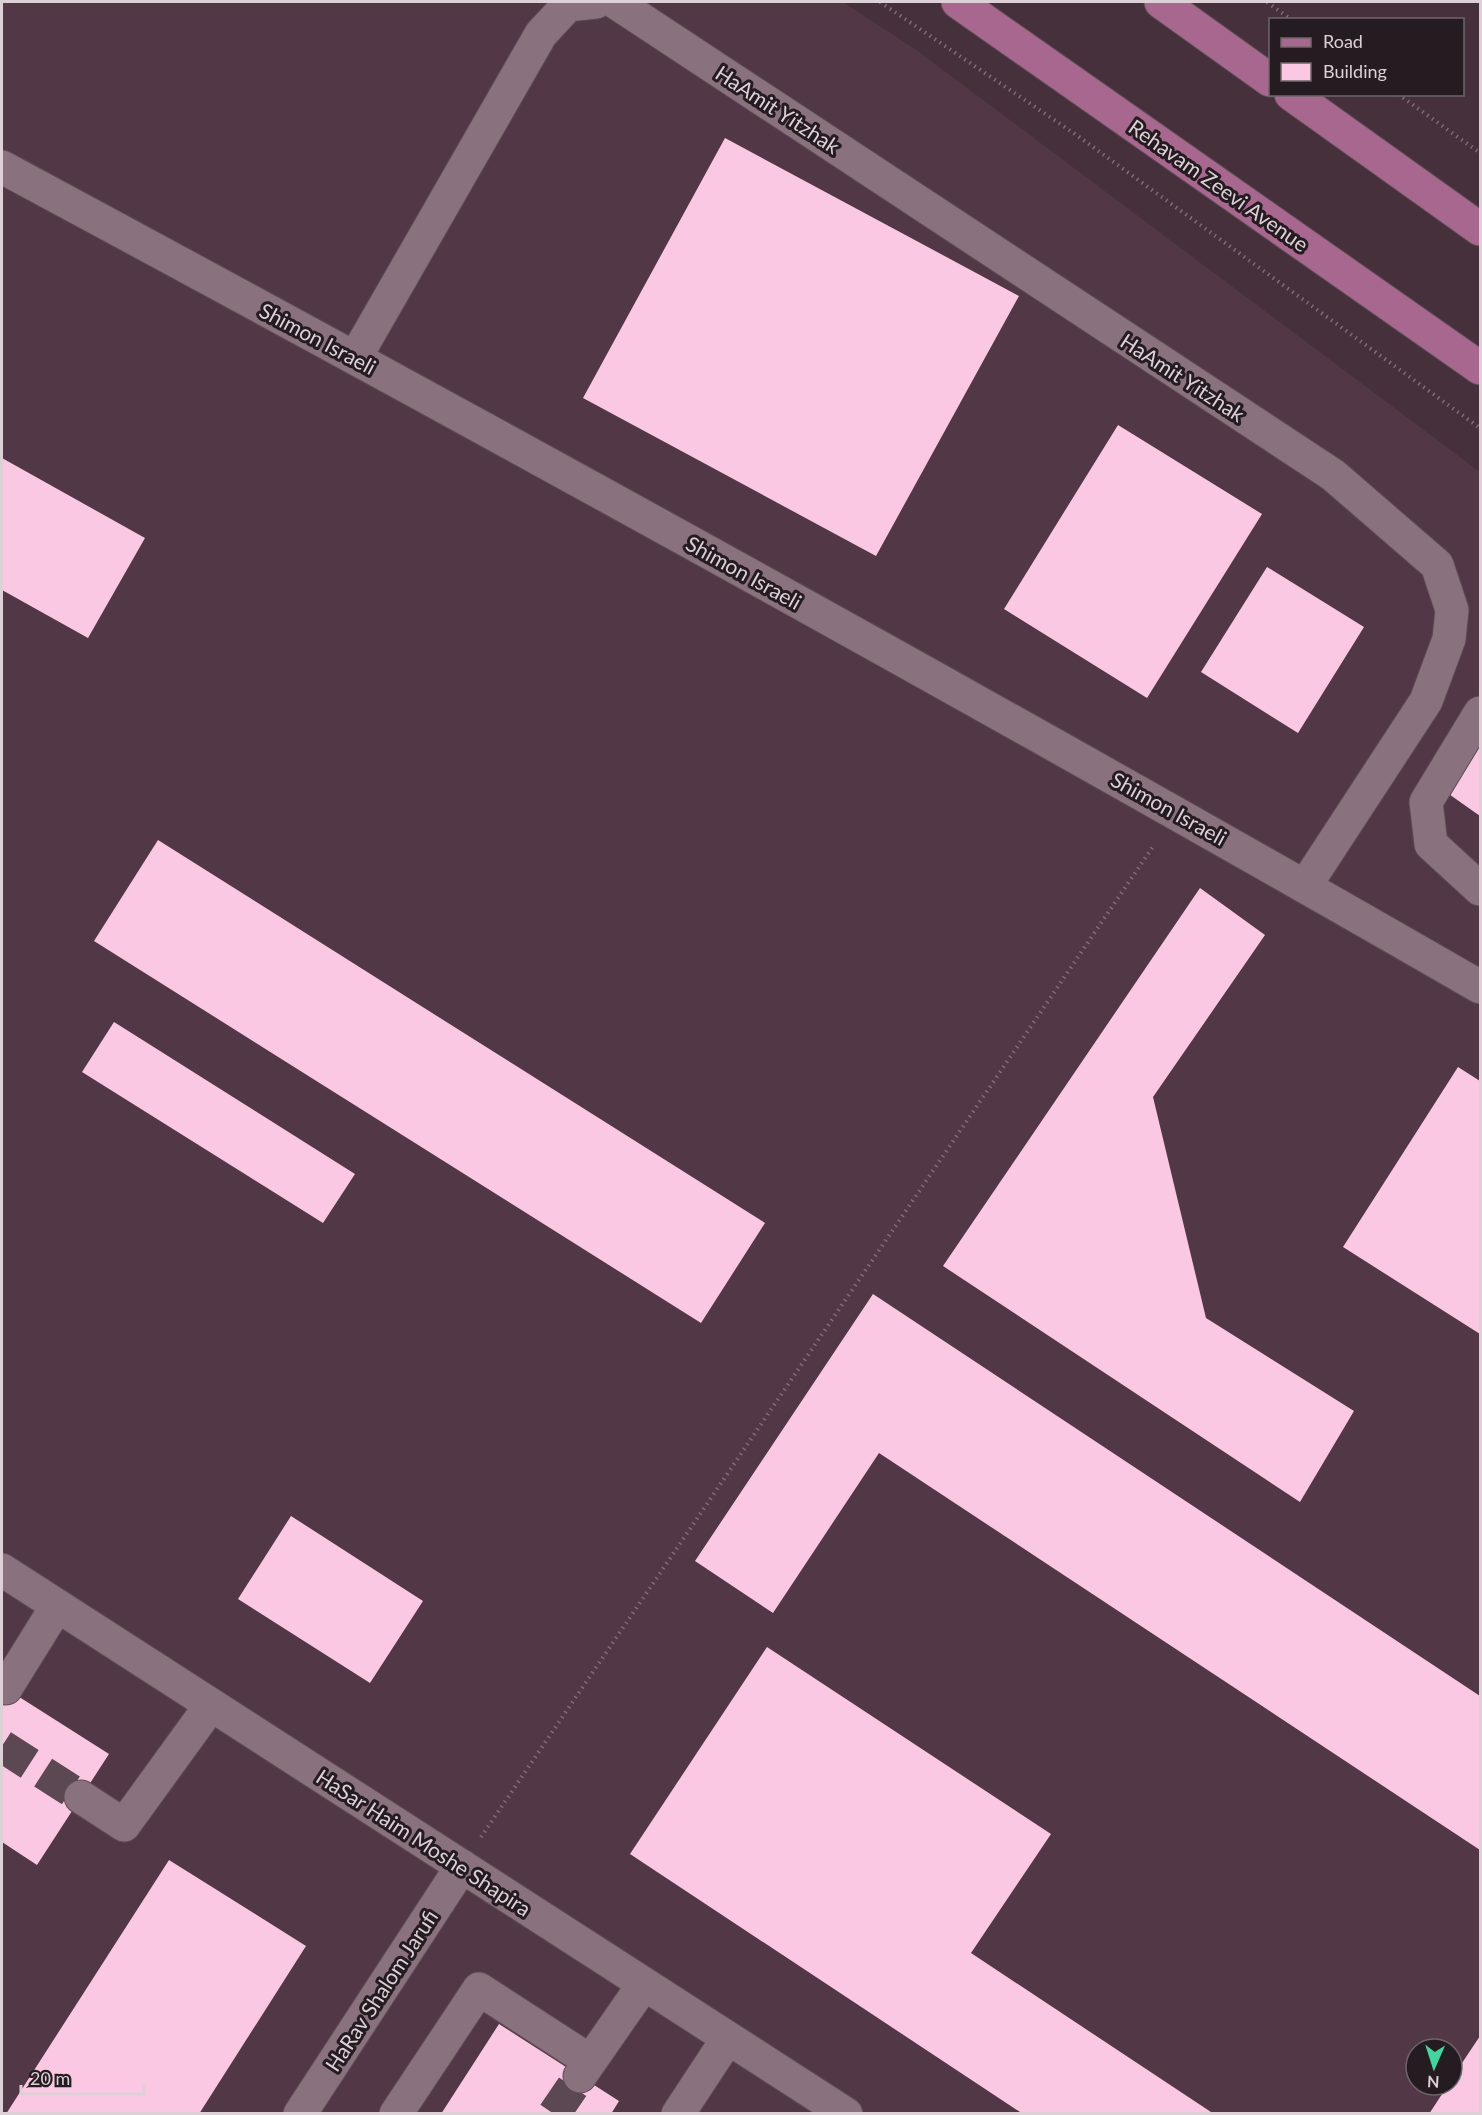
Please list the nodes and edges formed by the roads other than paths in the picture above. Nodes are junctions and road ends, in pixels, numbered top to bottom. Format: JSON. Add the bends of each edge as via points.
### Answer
{"nodes":[{"id":1,"x":615,"y":2,"type":"edge"},
{"id":2,"x":958,"y":2,"type":"edge"},
{"id":3,"x":1161,"y":2,"type":"edge"},
{"id":4,"x":578,"y":3,"type":"edge"},
{"id":5,"x":1269,"y":79,"type":"edge"},
{"id":6,"x":1294,"y":96,"type":"edge"},
{"id":7,"x":2,"y":167,"type":"edge"},
{"id":8,"x":1480,"y":229,"type":"edge"},
{"id":9,"x":356,"y":357,"type":"junction"},
{"id":10,"x":1480,"y":368,"type":"edge"},
{"id":11,"x":1480,"y":712,"type":"edge"},
{"id":12,"x":1305,"y":886,"type":"junction"},
{"id":13,"x":1480,"y":889,"type":"edge"},
{"id":14,"x":1480,"y":987,"type":"edge"},
{"id":15,"x":2,"y":1570,"type":"edge"},
{"id":16,"x":57,"y":1606,"type":"junction"},
{"id":17,"x":6,"y":1688,"type":"dead end"},
{"id":18,"x":211,"y":1705,"type":"junction"},
{"id":19,"x":81,"y":1797,"type":"tunnel mouth"},
{"id":20,"x":462,"y":1866,"type":"junction"},
{"id":21,"x":644,"y":1984,"type":"junction"},
{"id":22,"x":728,"y":2038,"type":"junction"},
{"id":23,"x":300,"y":2114,"type":"edge"},
{"id":24,"x":396,"y":2114,"type":"edge"},
{"id":25,"x":678,"y":2114,"type":"edge"},
{"id":26,"x":846,"y":2114,"type":"edge"}],
"edges":[{"from":1,"to":12,"type":"street","name":"HaAmit Yitzhak","via":[[1333,476],[1437,565],[1452,610],[1449,639],[1426,701]]},
{"from":2,"to":10,"type":"main road","name":"Rehavam Zeevi Avenue"},
{"from":3,"to":5,"type":"main road"},
{"from":4,"to":9,"type":"street","via":[[541,34]]},
{"from":6,"to":8,"type":"main road"},
{"from":7,"to":9,"type":"street","name":"Shimon Israeli"},
{"from":9,"to":12,"type":"street","name":"Shimon Israeli"},
{"from":11,"to":13,"type":"street","via":[[1425,802],[1431,844]]},
{"from":12,"to":14,"type":"street","name":"Shimon Israeli"},
{"from":15,"to":16,"type":"street","name":"HaSar Haim Moshe Shapira"},
{"from":16,"to":17,"type":"street"},
{"from":16,"to":18,"type":"street","name":"HaSar Haim Moshe Shapira"},
{"from":18,"to":19,"type":"street","via":[[123,1825]]},
{"from":18,"to":20,"type":"street","name":"HaSar Haim Moshe Shapira"},
{"from":20,"to":21,"type":"street","name":"HaSar Haim Moshe Shapira"},
{"from":20,"to":23,"type":"street","name":"HaRav Shalom Jarufi"},
{"from":21,"to":22,"type":"street","name":"HaSar Haim Moshe Shapira"},
{"from":21,"to":24,"type":"street","via":[[585,2068],[479,1989]]},
{"from":22,"to":25,"type":"street"},
{"from":22,"to":26,"type":"street","name":"HaSar Haim Moshe Shapira"}]}
